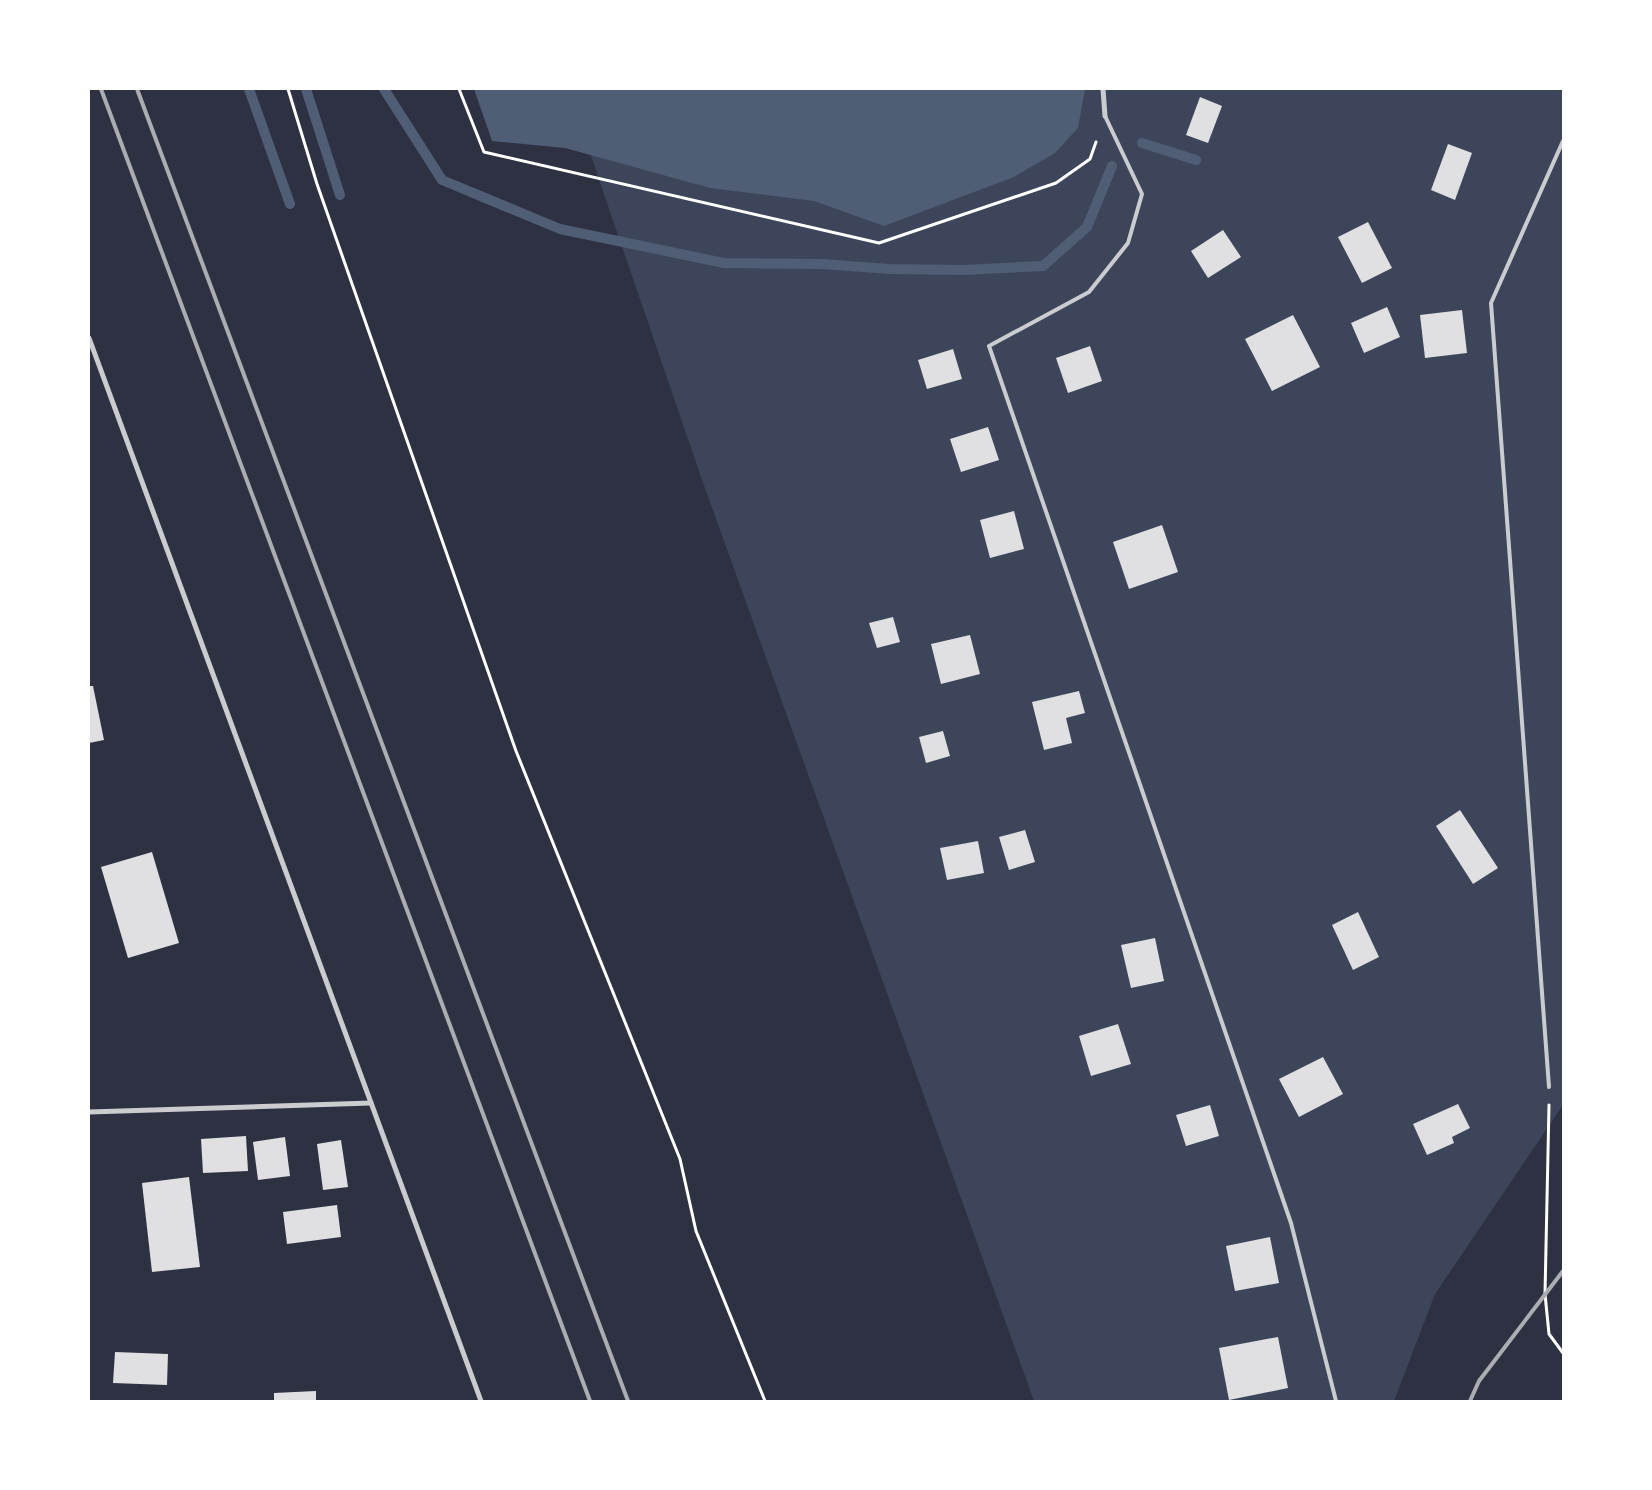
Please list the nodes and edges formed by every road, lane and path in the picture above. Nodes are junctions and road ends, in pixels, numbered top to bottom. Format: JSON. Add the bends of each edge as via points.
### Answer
{"nodes":[{"id":1,"x":288,"y":89,"type":"edge"},
{"id":2,"x":459,"y":89,"type":"edge"},
{"id":3,"x":1104,"y":89,"type":"edge"},
{"id":4,"x":1105,"y":116,"type":"junction"},
{"id":5,"x":1563,"y":141,"type":"edge"},
{"id":6,"x":89,"y":341,"type":"edge"},
{"id":7,"x":1549,"y":1087,"type":"joint"},
{"id":8,"x":371,"y":1104,"type":"junction"},
{"id":9,"x":89,"y":1112,"type":"edge"},
{"id":10,"x":1563,"y":1353,"type":"edge"},
{"id":11,"x":481,"y":1401,"type":"edge"},
{"id":12,"x":765,"y":1401,"type":"edge"},
{"id":13,"x":1336,"y":1401,"type":"edge"}],
"edges":[{"from":1,"to":12,"type":"path","via":[[317,184],[516,752],[680,1159],[696,1231]]},
{"from":2,"to":4,"type":"path","via":[[484,152],[879,243],[1056,183],[1090,159]]},
{"from":3,"to":4,"type":"street"},
{"from":4,"to":13,"type":"lane","via":[[1142,194],[1128,243],[1089,292],[989,346],[1291,1223]]},
{"from":5,"to":7,"type":"lane","via":[[1491,304]]},
{"from":6,"to":8,"type":"street"},
{"from":7,"to":10,"type":"path","via":[[1545,1294],[1549,1334]]},
{"from":8,"to":9,"type":"street"},
{"from":8,"to":11,"type":"street"}]}
